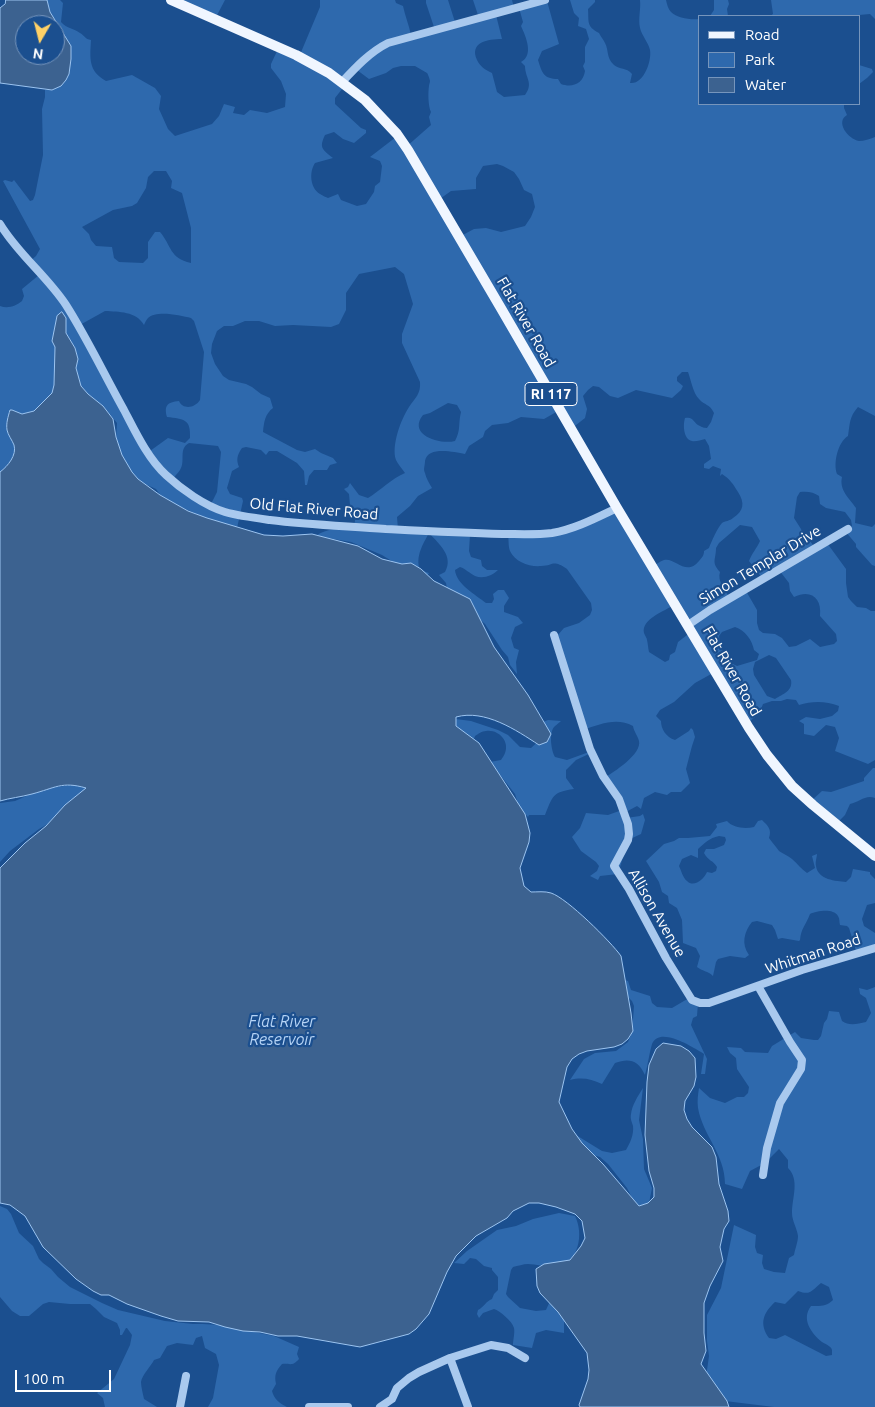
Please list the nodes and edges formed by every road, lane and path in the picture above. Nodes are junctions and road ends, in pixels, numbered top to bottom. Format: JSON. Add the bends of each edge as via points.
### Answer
{"nodes":[{"id":1,"x":171,"y":0,"type":"edge"},
{"id":2,"x":545,"y":0,"type":"edge"},
{"id":3,"x":342,"y":82,"type":"junction"},
{"id":4,"x":0,"y":224,"type":"edge"},
{"id":5,"x":617,"y":508,"type":"junction"},
{"id":6,"x":848,"y":529,"type":"dead end"},
{"id":7,"x":688,"y":625,"type":"junction"},
{"id":8,"x":554,"y":635,"type":"dead end"},
{"id":9,"x":875,"y":856,"type":"edge"},
{"id":10,"x":875,"y":948,"type":"edge"},
{"id":11,"x":758,"y":986,"type":"junction"},
{"id":12,"x":763,"y":1175,"type":"dead end"},
{"id":13,"x":450,"y":1358,"type":"junction"},
{"id":14,"x":525,"y":1358,"type":"dead end"},
{"id":15,"x":186,"y":1376,"type":"dead end"},
{"id":16,"x":180,"y":1407,"type":"edge"},
{"id":17,"x":309,"y":1407,"type":"edge"},
{"id":18,"x":348,"y":1407,"type":"edge"},
{"id":19,"x":380,"y":1407,"type":"edge"},
{"id":20,"x":468,"y":1407,"type":"edge"}],
"edges":[{"from":1,"to":3,"type":"main road","name":"Flat River Road","number":"RI 117","via":[[296,55]]},
{"from":2,"to":3,"type":"street","via":[[380,46]]},
{"from":3,"to":5,"type":"main road","name":"Flat River Road","number":"RI 117","via":[[365,100],[402,142]]},
{"from":4,"to":5,"type":"street","name":"Old Flat River Road","via":[[65,304],[138,438],[164,474],[178,486],[222,511],[328,526],[415,532],[532,534],[570,529]]},
{"from":5,"to":7,"type":"main road","name":"Flat River Road","number":"RI 117"},
{"from":6,"to":7,"type":"street","name":"Simon Templar Drive"},
{"from":7,"to":9,"type":"main road","name":"Flat River Road","number":"RI 117","via":[[749,728],[792,786]]},
{"from":8,"to":11,"type":"street","name":"Allison Avenue","via":[[590,749],[628,824],[628,840],[614,866],[666,958],[692,1000],[700,1003],[709,1004]]},
{"from":10,"to":11,"type":"street","name":"Whitman Road"},
{"from":11,"to":12,"type":"street","name":"Whitman Road","via":[[802,1060],[780,1103]]},
{"from":13,"to":14,"type":"street","via":[[491,1345],[508,1348]]},
{"from":13,"to":19,"type":"street","via":[[409,1378],[397,1388],[392,1399]]},
{"from":13,"to":20,"type":"street"},
{"from":15,"to":16,"type":"street"},
{"from":17,"to":18,"type":"street"}]}
